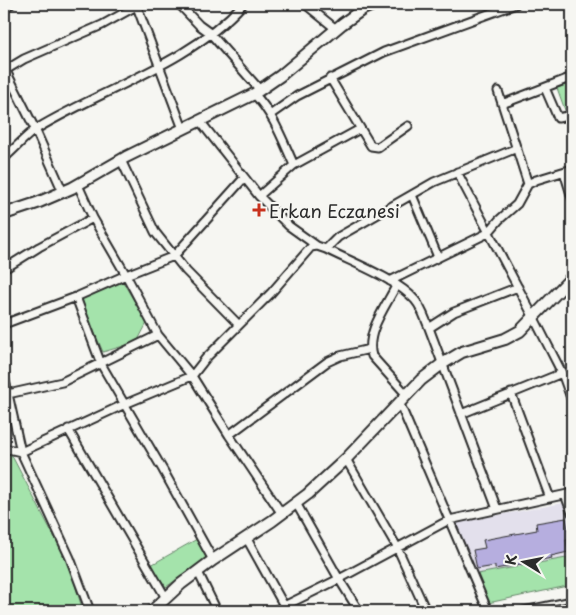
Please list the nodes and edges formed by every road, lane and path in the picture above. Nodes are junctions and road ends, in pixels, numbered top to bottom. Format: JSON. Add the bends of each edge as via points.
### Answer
{"nodes":[{"id":1,"x":11,"y":4,"type":"edge"},
{"id":2,"x":137,"y":4,"type":"edge"},
{"id":3,"x":179,"y":4,"type":"edge"},
{"id":4,"x":243,"y":4,"type":"edge"},
{"id":5,"x":305,"y":4,"type":"edge"},
{"id":6,"x":375,"y":4,"type":"edge"},
{"id":7,"x":516,"y":4,"type":"edge"},
{"id":8,"x":4,"y":8,"type":"edge"},
{"id":9,"x":336,"y":29,"type":"junction"},
{"id":10,"x":210,"y":33,"type":"junction"},
{"id":11,"x":159,"y":66,"type":"junction"},
{"id":12,"x":4,"y":69,"type":"edge"},
{"id":13,"x":572,"y":77,"type":"edge"},
{"id":14,"x":330,"y":78,"type":"junction"},
{"id":15,"x":545,"y":88,"type":"junction"},
{"id":16,"x":498,"y":91,"type":"dead end"},
{"id":17,"x":257,"y":92,"type":"junction"},
{"id":18,"x":502,"y":104,"type":"junction"},
{"id":19,"x":270,"y":114,"type":"junction"},
{"id":20,"x":572,"y":116,"type":"edge"},
{"id":21,"x":200,"y":121,"type":"junction"},
{"id":22,"x":408,"y":126,"type":"dead end"},
{"id":23,"x":35,"y":129,"type":"junction"},
{"id":24,"x":184,"y":129,"type":"junction"},
{"id":25,"x":360,"y":129,"type":"junction"},
{"id":26,"x":517,"y":148,"type":"junction"},
{"id":27,"x":4,"y":158,"type":"edge"},
{"id":28,"x":121,"y":160,"type":"junction"},
{"id":29,"x":294,"y":165,"type":"junction"},
{"id":30,"x":572,"y":169,"type":"edge"},
{"id":31,"x":458,"y":172,"type":"junction"},
{"id":32,"x":564,"y":172,"type":"junction"},
{"id":33,"x":244,"y":178,"type":"junction"},
{"id":34,"x":528,"y":184,"type":"junction"},
{"id":35,"x":78,"y":185,"type":"junction"},
{"id":36,"x":64,"y":192,"type":"junction"},
{"id":37,"x":412,"y":195,"type":"junction"},
{"id":38,"x":259,"y":196,"type":"junction"},
{"id":39,"x":572,"y":198,"type":"edge"},
{"id":40,"x":4,"y":214,"type":"edge"},
{"id":41,"x":93,"y":218,"type":"junction"},
{"id":42,"x":488,"y":232,"type":"junction"},
{"id":43,"x":317,"y":246,"type":"junction"},
{"id":44,"x":326,"y":250,"type":"junction"},
{"id":45,"x":174,"y":256,"type":"junction"},
{"id":46,"x":438,"y":257,"type":"junction"},
{"id":47,"x":4,"y":269,"type":"edge"},
{"id":48,"x":126,"y":275,"type":"junction"},
{"id":49,"x":572,"y":277,"type":"edge"},
{"id":50,"x":390,"y":281,"type":"junction"},
{"id":51,"x":396,"y":286,"type":"junction"},
{"id":52,"x":518,"y":287,"type":"junction"},
{"id":53,"x":76,"y":297,"type":"junction"},
{"id":54,"x":533,"y":316,"type":"junction"},
{"id":55,"x":4,"y":324,"type":"edge"},
{"id":56,"x":239,"y":325,"type":"junction"},
{"id":57,"x":429,"y":328,"type":"junction"},
{"id":58,"x":158,"y":334,"type":"junction"},
{"id":59,"x":370,"y":349,"type":"junction"},
{"id":60,"x":101,"y":364,"type":"junction"},
{"id":61,"x":442,"y":364,"type":"junction"},
{"id":62,"x":562,"y":373,"type":"junction"},
{"id":63,"x":4,"y":376,"type":"edge"},
{"id":64,"x":192,"y":376,"type":"junction"},
{"id":65,"x":511,"y":393,"type":"junction"},
{"id":66,"x":8,"y":394,"type":"junction"},
{"id":67,"x":403,"y":398,"type":"junction"},
{"id":68,"x":572,"y":401,"type":"edge"},
{"id":69,"x":124,"y":404,"type":"junction"},
{"id":70,"x":461,"y":414,"type":"junction"},
{"id":71,"x":68,"y":429,"type":"junction"},
{"id":72,"x":229,"y":435,"type":"junction"},
{"id":73,"x":4,"y":448,"type":"edge"},
{"id":74,"x":21,"y":452,"type":"junction"},
{"id":75,"x":346,"y":459,"type":"junction"},
{"id":76,"x":569,"y":494,"type":"edge"},
{"id":77,"x":550,"y":498,"type":"junction"},
{"id":78,"x":296,"y":503,"type":"junction"},
{"id":79,"x":497,"y":509,"type":"junction"},
{"id":80,"x":572,"y":513,"type":"edge"},
{"id":81,"x":282,"y":514,"type":"junction"},
{"id":82,"x":449,"y":520,"type":"junction"},
{"id":83,"x":247,"y":539,"type":"junction"},
{"id":84,"x":397,"y":547,"type":"junction"},
{"id":85,"x":213,"y":560,"type":"junction"},
{"id":86,"x":198,"y":572,"type":"junction"},
{"id":87,"x":339,"y":579,"type":"junction"},
{"id":88,"x":572,"y":599,"type":"edge"},
{"id":89,"x":160,"y":606,"type":"edge"},
{"id":90,"x":285,"y":608,"type":"edge"},
{"id":91,"x":90,"y":611,"type":"edge"},
{"id":92,"x":217,"y":611,"type":"edge"},
{"id":93,"x":274,"y":611,"type":"edge"},
{"id":94,"x":359,"y":611,"type":"edge"},
{"id":95,"x":426,"y":611,"type":"edge"},
{"id":96,"x":488,"y":611,"type":"edge"},
{"id":97,"x":514,"y":611,"type":"edge"}],
"edges":[{"from":1,"to":8,"type":"street"},
{"from":2,"to":11,"type":"street"},
{"from":2,"to":12,"type":"street","via":[[102,25]]},
{"from":3,"to":10,"type":"street"},
{"from":4,"to":10,"type":"street"},
{"from":5,"to":9,"type":"street"},
{"from":6,"to":9,"type":"street"},
{"from":7,"to":14,"type":"street","via":[[384,52]]},
{"from":9,"to":17,"type":"street"},
{"from":10,"to":11,"type":"street"},
{"from":10,"to":17,"type":"street"},
{"from":11,"to":23,"type":"street"},
{"from":11,"to":24,"type":"street"},
{"from":12,"to":23,"type":"street"},
{"from":13,"to":15,"type":"street"},
{"from":14,"to":19,"type":"street"},
{"from":14,"to":25,"type":"street"},
{"from":15,"to":18,"type":"street"},
{"from":15,"to":20,"type":"street","via":[[558,118]]},
{"from":16,"to":18,"type":"street"},
{"from":17,"to":19,"type":"street"},
{"from":17,"to":21,"type":"street"},
{"from":18,"to":26,"type":"street"},
{"from":19,"to":29,"type":"street"},
{"from":21,"to":24,"type":"street"},
{"from":21,"to":33,"type":"street"},
{"from":22,"to":25,"type":"street","via":[[376,147],[371,146]]},
{"from":23,"to":27,"type":"street"},
{"from":23,"to":36,"type":"street"},
{"from":24,"to":28,"type":"street"},
{"from":25,"to":29,"type":"street"},
{"from":26,"to":31,"type":"street"},
{"from":26,"to":34,"type":"street"},
{"from":28,"to":35,"type":"street"},
{"from":28,"to":45,"type":"street","via":[[155,232]]},
{"from":29,"to":38,"type":"street"},
{"from":30,"to":32,"type":"street"},
{"from":31,"to":37,"type":"street"},
{"from":31,"to":42,"type":"street"},
{"from":32,"to":34,"type":"street"},
{"from":32,"to":39,"type":"street"},
{"from":33,"to":38,"type":"street"},
{"from":33,"to":45,"type":"street"},
{"from":34,"to":42,"type":"street","via":[[517,204]]},
{"from":35,"to":36,"type":"street"},
{"from":35,"to":41,"type":"street"},
{"from":36,"to":40,"type":"street"},
{"from":37,"to":44,"type":"street","via":[[338,237]]},
{"from":37,"to":46,"type":"street"},
{"from":38,"to":43,"type":"street","via":[[289,226]]},
{"from":41,"to":47,"type":"street"},
{"from":41,"to":48,"type":"street"},
{"from":42,"to":46,"type":"street"},
{"from":42,"to":52,"type":"street"},
{"from":43,"to":44,"type":"street"},
{"from":43,"to":56,"type":"street","via":[[311,247]]},
{"from":44,"to":50,"type":"street"},
{"from":45,"to":48,"type":"street"},
{"from":45,"to":56,"type":"street"},
{"from":46,"to":50,"type":"street"},
{"from":48,"to":53,"type":"street"},
{"from":48,"to":58,"type":"street"},
{"from":49,"to":54,"type":"street"},
{"from":50,"to":51,"type":"street"},
{"from":51,"to":57,"type":"street","via":[[414,300]]},
{"from":51,"to":59,"type":"street","via":[[375,327]]},
{"from":52,"to":54,"type":"street"},
{"from":52,"to":57,"type":"street","via":[[454,312]]},
{"from":53,"to":55,"type":"street"},
{"from":53,"to":60,"type":"street"},
{"from":54,"to":61,"type":"street","via":[[520,331],[505,339],[462,352]]},
{"from":54,"to":62,"type":"street"},
{"from":56,"to":64,"type":"street"},
{"from":57,"to":61,"type":"street"},
{"from":58,"to":60,"type":"street"},
{"from":58,"to":64,"type":"street"},
{"from":59,"to":67,"type":"street"},
{"from":59,"to":72,"type":"street","via":[[327,362]]},
{"from":60,"to":66,"type":"street","via":[[62,382]]},
{"from":60,"to":69,"type":"street"},
{"from":61,"to":67,"type":"street"},
{"from":61,"to":70,"type":"street"},
{"from":62,"to":65,"type":"street"},
{"from":62,"to":68,"type":"street"},
{"from":63,"to":66,"type":"street"},
{"from":64,"to":69,"type":"street"},
{"from":64,"to":72,"type":"street"},
{"from":65,"to":70,"type":"street"},
{"from":65,"to":77,"type":"street"},
{"from":66,"to":74,"type":"street"},
{"from":67,"to":75,"type":"street"},
{"from":67,"to":82,"type":"street"},
{"from":69,"to":71,"type":"street"},
{"from":69,"to":85,"type":"street"},
{"from":70,"to":79,"type":"street"},
{"from":71,"to":74,"type":"street"},
{"from":71,"to":89,"type":"street"},
{"from":72,"to":81,"type":"street"},
{"from":73,"to":74,"type":"street"},
{"from":74,"to":91,"type":"street","via":[[70,558]]},
{"from":75,"to":78,"type":"street"},
{"from":75,"to":84,"type":"street"},
{"from":76,"to":77,"type":"street"},
{"from":76,"to":80,"type":"street"},
{"from":77,"to":79,"type":"street"},
{"from":78,"to":81,"type":"street"},
{"from":78,"to":87,"type":"street"},
{"from":79,"to":82,"type":"street"},
{"from":81,"to":83,"type":"street"},
{"from":82,"to":84,"type":"street"},
{"from":82,"to":96,"type":"street"},
{"from":83,"to":85,"type":"street"},
{"from":83,"to":90,"type":"street"},
{"from":84,"to":87,"type":"street"},
{"from":84,"to":95,"type":"street"},
{"from":85,"to":86,"type":"street"},
{"from":86,"to":89,"type":"street"},
{"from":86,"to":92,"type":"street"},
{"from":87,"to":90,"type":"street"},
{"from":87,"to":94,"type":"street"},
{"from":88,"to":97,"type":"lane"},
{"from":90,"to":93,"type":"street"}]}
